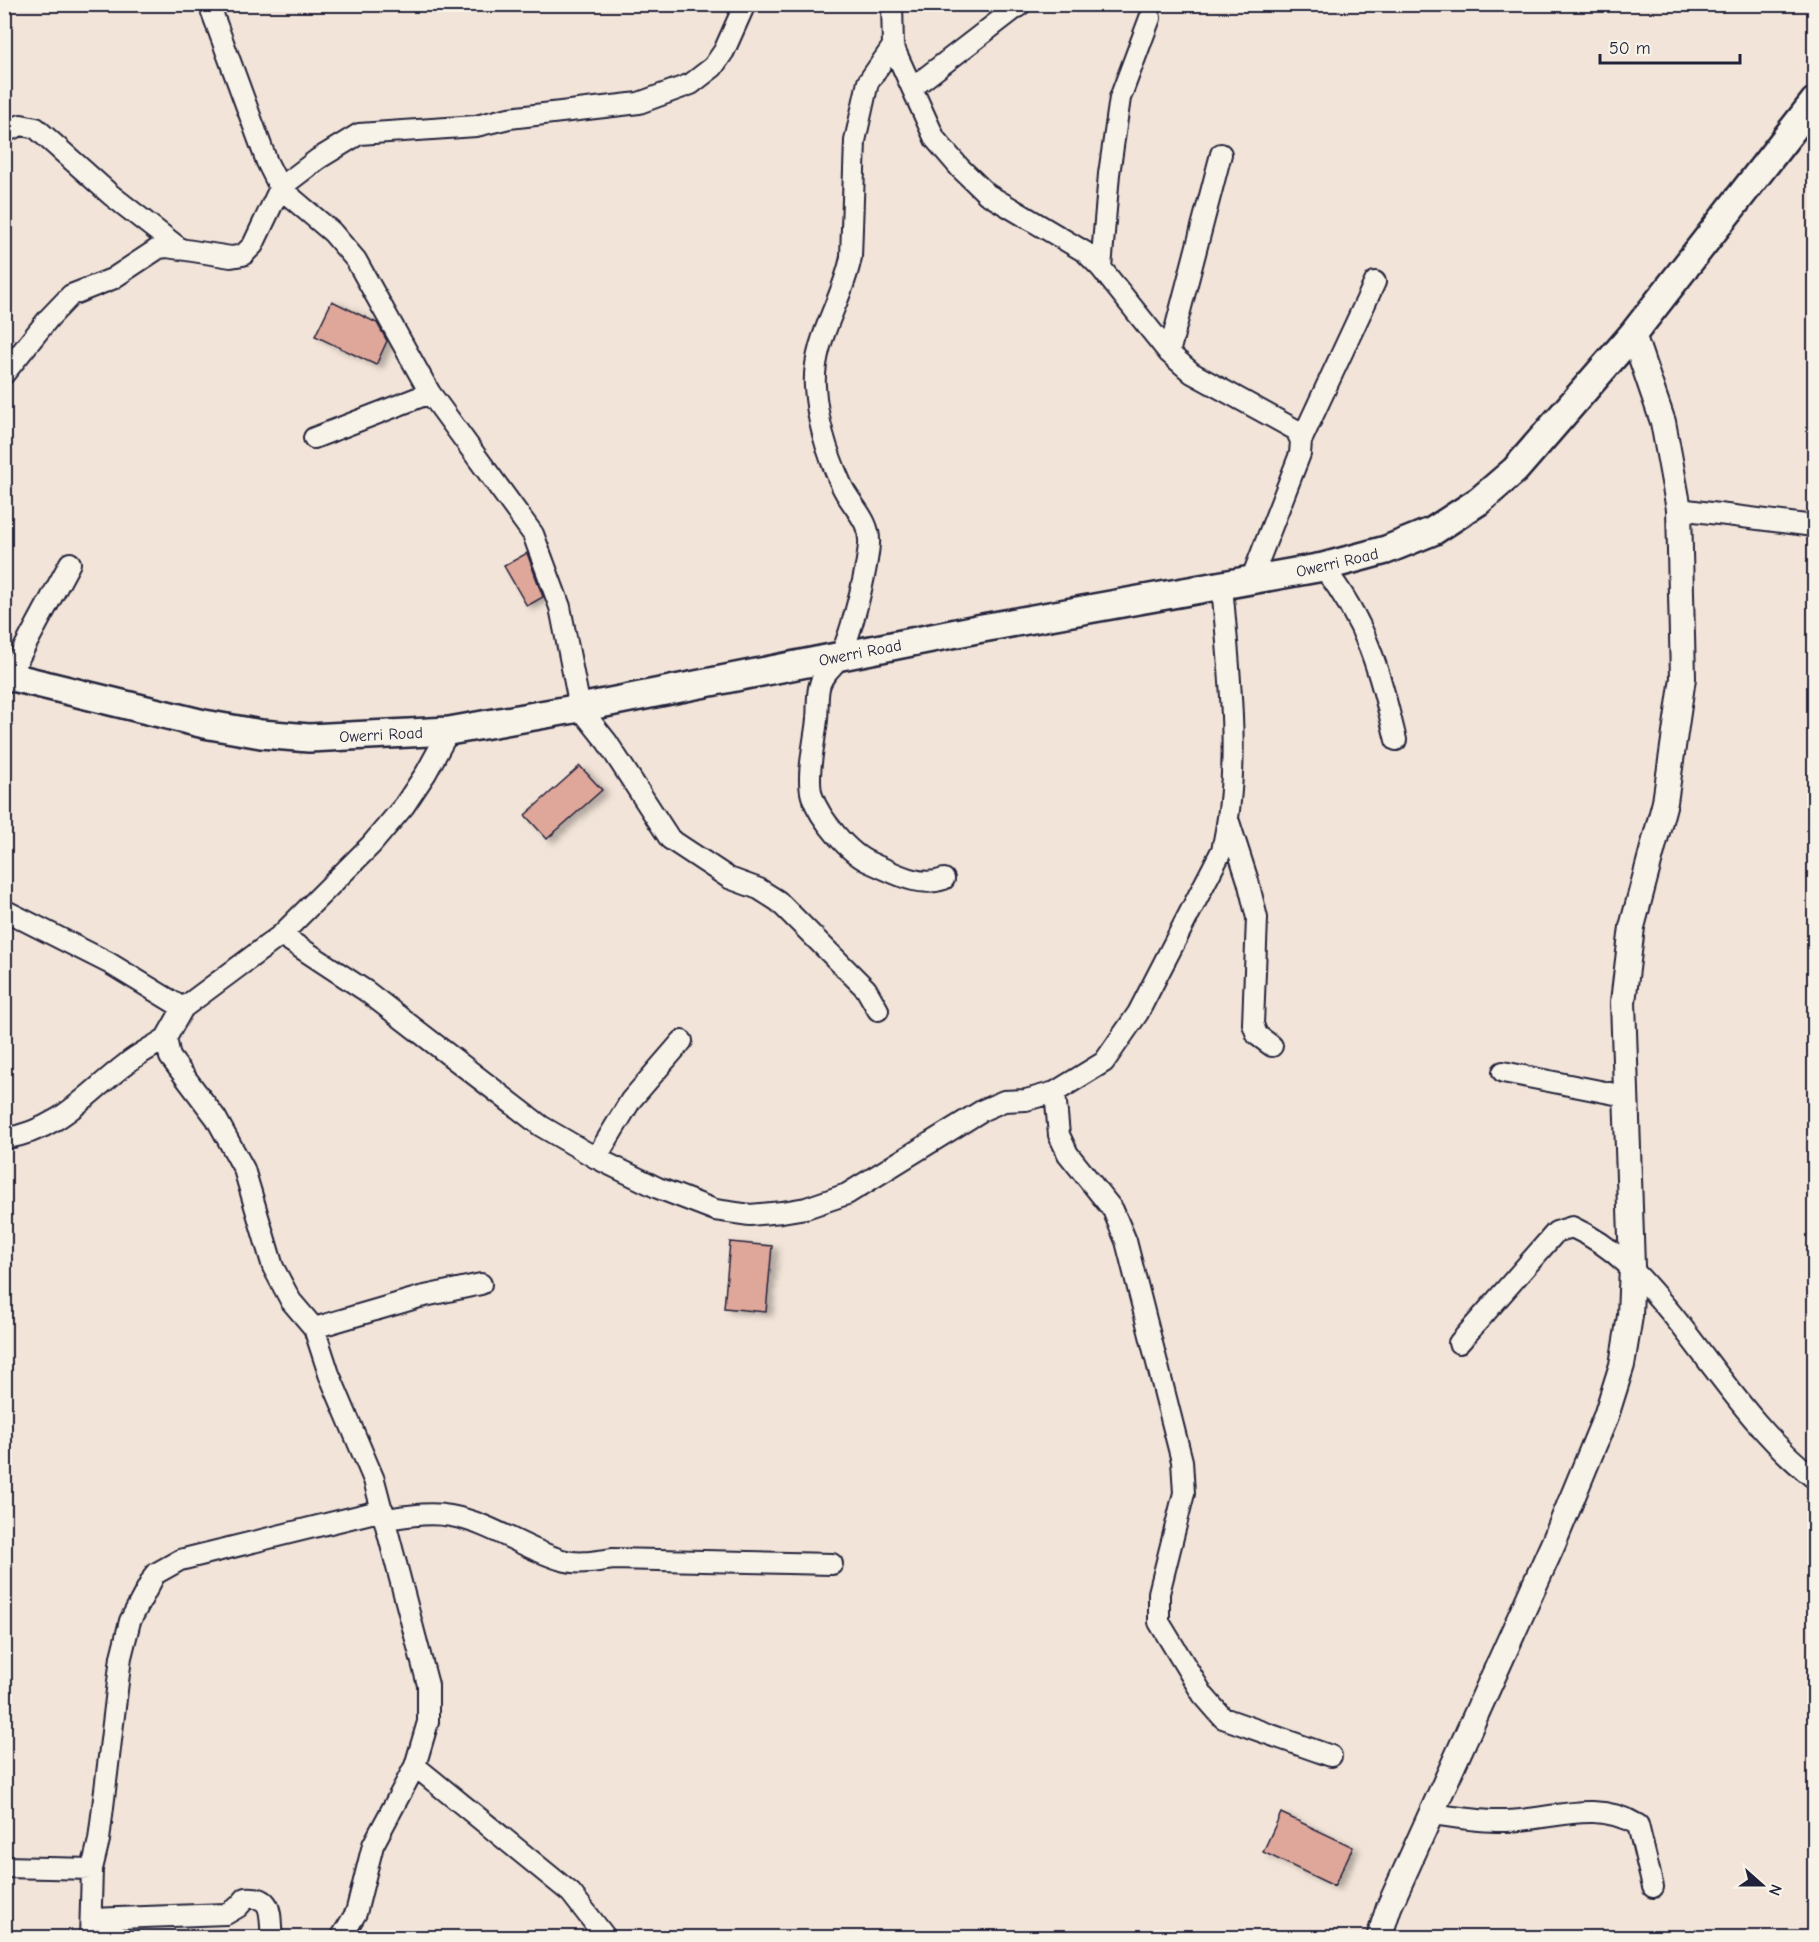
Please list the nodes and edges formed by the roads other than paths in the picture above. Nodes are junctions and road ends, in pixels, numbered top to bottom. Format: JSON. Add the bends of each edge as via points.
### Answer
{"nodes":[{"id":1,"x":209,"y":4,"type":"edge"},
{"id":2,"x":745,"y":4,"type":"edge"},
{"id":3,"x":892,"y":4,"type":"edge"},
{"id":4,"x":1021,"y":4,"type":"edge"},
{"id":5,"x":1150,"y":18,"type":"dead end"},
{"id":6,"x":893,"y":46,"type":"junction"},
{"id":7,"x":912,"y":88,"type":"junction"},
{"id":8,"x":1815,"y":102,"type":"edge"},
{"id":9,"x":4,"y":132,"type":"edge"},
{"id":10,"x":1221,"y":154,"type":"dead end"},
{"id":11,"x":280,"y":188,"type":"junction"},
{"id":12,"x":179,"y":248,"type":"junction"},
{"id":13,"x":1101,"y":268,"type":"junction"},
{"id":14,"x":1376,"y":282,"type":"dead end"},
{"id":15,"x":1633,"y":334,"type":"junction"},
{"id":16,"x":1169,"y":353,"type":"junction"},
{"id":17,"x":4,"y":374,"type":"edge"},
{"id":18,"x":430,"y":393,"type":"junction"},
{"id":19,"x":314,"y":438,"type":"dead end"},
{"id":20,"x":1301,"y":441,"type":"junction"},
{"id":21,"x":1679,"y":509,"type":"junction"},
{"id":22,"x":1815,"y":526,"type":"edge"},
{"id":23,"x":70,"y":563,"type":"dead end"},
{"id":24,"x":1323,"y":567,"type":"junction"},
{"id":25,"x":1251,"y":580,"type":"junction"},
{"id":26,"x":1222,"y":585,"type":"junction"},
{"id":27,"x":840,"y":656,"type":"junction"},
{"id":28,"x":7,"y":675,"type":"edge"},
{"id":29,"x":580,"y":708,"type":"junction"},
{"id":30,"x":449,"y":731,"type":"junction"},
{"id":31,"x":1396,"y":740,"type":"dead end"},
{"id":32,"x":1228,"y":822,"type":"junction"},
{"id":33,"x":944,"y":879,"type":"dead end"},
{"id":34,"x":4,"y":909,"type":"edge"},
{"id":35,"x":281,"y":935,"type":"junction"},
{"id":36,"x":183,"y":1008,"type":"junction"},
{"id":37,"x":878,"y":1011,"type":"dead end"},
{"id":38,"x":166,"y":1038,"type":"junction"},
{"id":39,"x":682,"y":1041,"type":"dead end"},
{"id":40,"x":1272,"y":1046,"type":"dead end"},
{"id":41,"x":1503,"y":1072,"type":"dead end"},
{"id":42,"x":1055,"y":1092,"type":"junction"},
{"id":43,"x":1625,"y":1096,"type":"junction"},
{"id":44,"x":4,"y":1139,"type":"edge"},
{"id":45,"x":596,"y":1158,"type":"junction"},
{"id":46,"x":1632,"y":1266,"type":"junction"},
{"id":47,"x":481,"y":1284,"type":"dead end"},
{"id":48,"x":314,"y":1328,"type":"junction"},
{"id":49,"x":1459,"y":1343,"type":"dead end"},
{"id":50,"x":1815,"y":1478,"type":"edge"},
{"id":51,"x":385,"y":1515,"type":"junction"},
{"id":52,"x":832,"y":1564,"type":"dead end"},
{"id":53,"x":1331,"y":1756,"type":"dead end"},
{"id":54,"x":415,"y":1766,"type":"junction"},
{"id":55,"x":1432,"y":1814,"type":"junction"},
{"id":56,"x":4,"y":1868,"type":"edge"},
{"id":57,"x":92,"y":1869,"type":"junction"},
{"id":58,"x":1653,"y":1887,"type":"dead end"},
{"id":59,"x":90,"y":1928,"type":"edge"},
{"id":60,"x":272,"y":1938,"type":"edge"},
{"id":61,"x":341,"y":1938,"type":"edge"},
{"id":62,"x":606,"y":1938,"type":"edge"},
{"id":63,"x":1379,"y":1938,"type":"edge"}],
"edges":[{"from":1,"to":11,"type":"street"},
{"from":2,"to":11,"type":"street","via":[[719,59],[691,84],[639,103],[509,118],[476,126],[359,134]]},
{"from":3,"to":6,"type":"street"},
{"from":4,"to":7,"type":"street"},
{"from":5,"to":13,"type":"street","via":[[1120,98]]},
{"from":6,"to":7,"type":"street"},
{"from":6,"to":27,"type":"street","via":[[868,82],[855,141],[848,275],[820,347],[815,386],[821,424],[841,485],[863,520],[869,542],[865,574]]},
{"from":7,"to":13,"type":"street","via":[[935,140],[987,194],[1085,252]]},
{"from":8,"to":15,"type":"main road","name":"Owerri Road"},
{"from":9,"to":12,"type":"street","via":[[21,125],[36,128],[102,188]]},
{"from":10,"to":16,"type":"street"},
{"from":11,"to":12,"type":"street","via":[[253,245],[243,255],[231,257]]},
{"from":11,"to":18,"type":"street","via":[[332,232],[356,260]]},
{"from":12,"to":17,"type":"street","via":[[159,248],[112,279],[71,295]]},
{"from":13,"to":16,"type":"street"},
{"from":14,"to":20,"type":"street"},
{"from":15,"to":21,"type":"street","via":[[1663,422]]},
{"from":15,"to":24,"type":"main road","name":"Owerri Road","via":[[1515,470],[1479,501],[1433,531],[1386,550]]},
{"from":16,"to":20,"type":"street","via":[[1192,373],[1296,430]]},
{"from":18,"to":19,"type":"street"},
{"from":18,"to":29,"type":"street","via":[[533,534],[560,606]]},
{"from":20,"to":25,"type":"street","via":[[1300,454]]},
{"from":21,"to":22,"type":"street"},
{"from":21,"to":43,"type":"street","via":[[1683,678],[1665,802],[1632,927],[1623,1002]]},
{"from":23,"to":28,"type":"street"},
{"from":24,"to":25,"type":"main road","name":"Owerri Road"},
{"from":24,"to":31,"type":"street","via":[[1364,628]]},
{"from":25,"to":26,"type":"main road","name":"Owerri Road"},
{"from":26,"to":27,"type":"main road","name":"Owerri Road"},
{"from":26,"to":32,"type":"street","via":[[1232,754]]},
{"from":27,"to":29,"type":"main road","name":"Owerri Road"},
{"from":27,"to":33,"type":"street","via":[[824,672],[819,687],[812,796],[833,833],[865,861],[910,880],[930,884]]},
{"from":28,"to":30,"type":"main road","name":"Owerri Road","via":[[204,724],[261,734],[309,738]]},
{"from":29,"to":30,"type":"main road","name":"Owerri Road"},
{"from":29,"to":37,"type":"street","via":[[607,742],[670,839],[729,878],[778,901],[866,989]]},
{"from":30,"to":35,"type":"street","via":[[404,806],[371,845]]},
{"from":32,"to":40,"type":"street","via":[[1257,918],[1252,1024],[1257,1035]]},
{"from":32,"to":42,"type":"street","via":[[1221,850],[1138,1013],[1104,1062]]},
{"from":34,"to":36,"type":"street","via":[[110,963]]},
{"from":35,"to":36,"type":"street"},
{"from":35,"to":45,"type":"street","via":[[366,991],[541,1126]]},
{"from":36,"to":38,"type":"street"},
{"from":38,"to":44,"type":"street","via":[[127,1063],[77,1108],[48,1127]]},
{"from":38,"to":48,"type":"street","via":[[170,1057],[216,1118],[244,1169],[273,1267],[291,1301]]},
{"from":39,"to":45,"type":"street","via":[[631,1100]]},
{"from":41,"to":43,"type":"street"},
{"from":42,"to":45,"type":"street","via":[[994,1105],[847,1194],[782,1212],[750,1215],[715,1210]]},
{"from":42,"to":53,"type":"street","via":[[1059,1135],[1068,1154],[1113,1210],[1126,1241],[1182,1461],[1184,1493],[1159,1593],[1159,1622],[1203,1695],[1223,1718]]},
{"from":43,"to":46,"type":"street"},
{"from":46,"to":49,"type":"street","via":[[1590,1235],[1572,1227],[1556,1232]]},
{"from":46,"to":50,"type":"street","via":[[1757,1422],[1795,1463]]},
{"from":46,"to":55,"type":"street","via":[[1630,1316],[1622,1365],[1606,1416]]},
{"from":47,"to":48,"type":"street"},
{"from":48,"to":51,"type":"street"},
{"from":51,"to":52,"type":"street","via":[[428,1514],[479,1523],[562,1560],[578,1562],[613,1559]]},
{"from":51,"to":54,"type":"street","via":[[428,1685],[428,1722]]},
{"from":51,"to":57,"type":"street","via":[[180,1560],[155,1574],[130,1621],[121,1657],[99,1840]]},
{"from":54,"to":61,"type":"street","via":[[373,1845],[356,1913]]},
{"from":54,"to":62,"type":"street","via":[[571,1893]]},
{"from":55,"to":58,"type":"street","via":[[1506,1821],[1576,1811],[1624,1817],[1638,1826]]},
{"from":55,"to":63,"type":"street"},
{"from":56,"to":57,"type":"street"},
{"from":57,"to":59,"type":"street"},
{"from":59,"to":60,"type":"street","via":[[226,1914],[246,1898],[256,1897],[268,1906]]}]}
